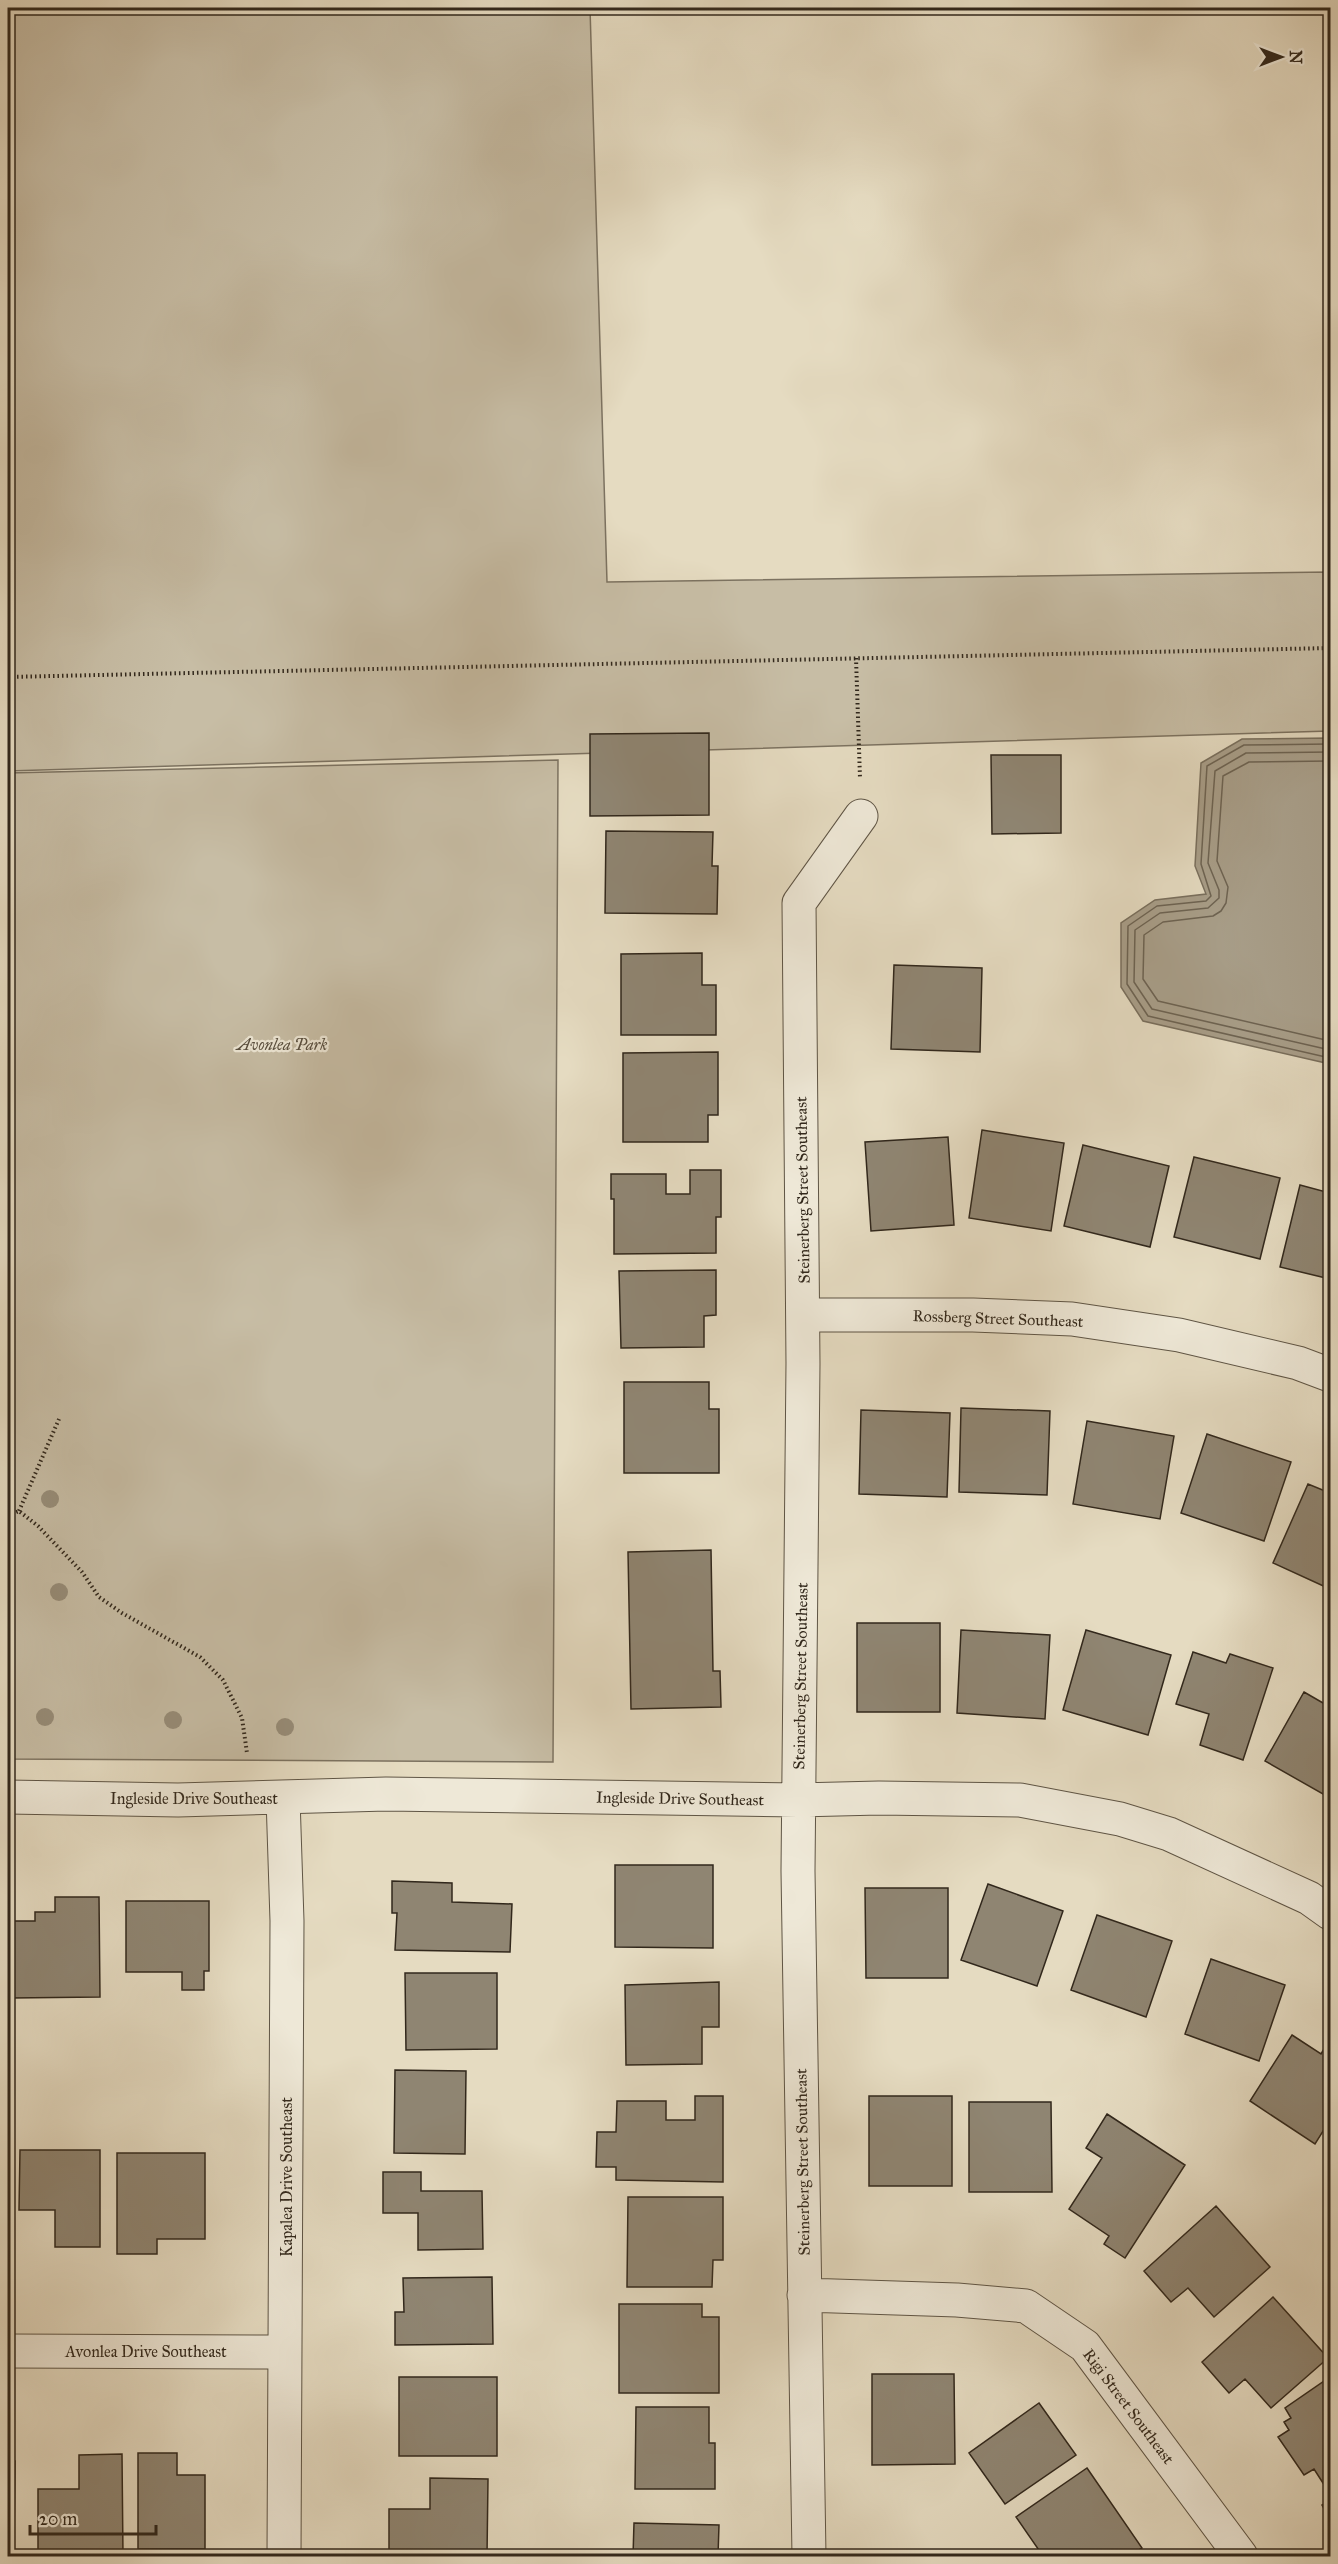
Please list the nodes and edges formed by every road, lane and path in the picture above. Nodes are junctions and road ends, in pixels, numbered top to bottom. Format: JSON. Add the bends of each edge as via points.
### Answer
{"nodes":[{"id":1,"x":1330,"y":648,"type":"edge"},
{"id":2,"x":856,"y":658,"type":"junction"},
{"id":3,"x":8,"y":677,"type":"edge"},
{"id":4,"x":861,"y":816,"type":"joint"},
{"id":5,"x":803,"y":1316,"type":"junction"},
{"id":6,"x":1330,"y":1376,"type":"edge"},
{"id":7,"x":59,"y":1419,"type":"dead end"},
{"id":8,"x":19,"y":1511,"type":"junction"},
{"id":9,"x":8,"y":1516,"type":"edge"},
{"id":10,"x":247,"y":1753,"type":"dead end"},
{"id":11,"x":8,"y":1797,"type":"edge"},
{"id":12,"x":283,"y":1798,"type":"junction"},
{"id":13,"x":798,"y":1800,"type":"junction"},
{"id":14,"x":1330,"y":1912,"type":"edge"},
{"id":15,"x":804,"y":2295,"type":"junction"},
{"id":16,"x":8,"y":2351,"type":"edge"},
{"id":17,"x":284,"y":2352,"type":"junction"},
{"id":18,"x":284,"y":2556,"type":"edge"},
{"id":19,"x":809,"y":2556,"type":"edge"},
{"id":20,"x":1241,"y":2556,"type":"edge"}],
"edges":[{"from":1,"to":2,"type":"path"},
{"from":2,"to":3,"type":"path"},
{"from":2,"to":4,"type":"path"},
{"from":4,"to":5,"type":"street","name":"Steinerberg Street Southeast","via":[[799,903]]},
{"from":5,"to":6,"type":"street","name":"Rossberg Street Southeast","via":[[1072,1319],[1179,1335],[1298,1363]]},
{"from":5,"to":13,"type":"street","name":"Steinerberg Street Southeast"},
{"from":7,"to":8,"type":"path"},
{"from":8,"to":9,"type":"path"},
{"from":8,"to":10,"type":"path","via":[[82,1572],[99,1597],[200,1657],[223,1680],[242,1718]]},
{"from":11,"to":12,"type":"street","name":"Ingleside Drive Southeast"},
{"from":12,"to":13,"type":"street","name":"Ingleside Drive Southeast","via":[[386,1794]]},
{"from":12,"to":17,"type":"street","name":"Kapalea Drive Southeast","via":[[287,1922]]},
{"from":13,"to":14,"type":"street","name":"Ingleside Drive Southeast","via":[[1020,1800],[1071,1808],[1169,1834],[1299,1893]]},
{"from":13,"to":15,"type":"street","name":"Steinerberg Street Southeast"},
{"from":15,"to":19,"type":"street","name":"Steinerberg Street Southeast"},
{"from":15,"to":20,"type":"street","name":"Rigi Street Southeast","via":[[1026,2306],[1085,2346]]},
{"from":16,"to":17,"type":"street","name":"Avonlea Drive Southeast"},
{"from":17,"to":18,"type":"street","name":"Kapalea Drive Southeast"}]}
